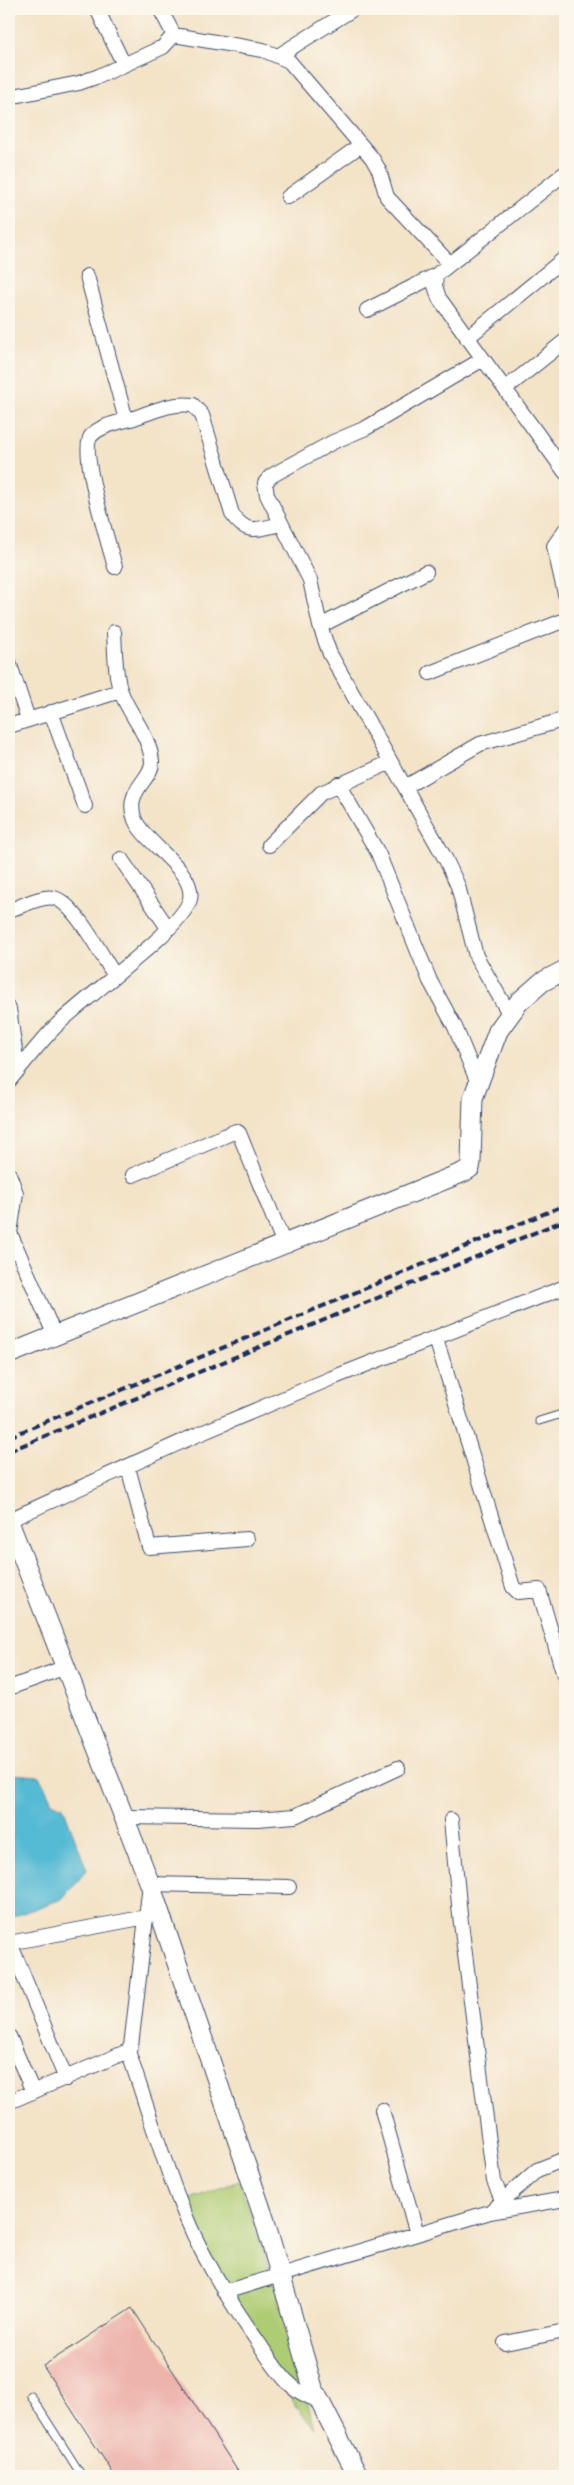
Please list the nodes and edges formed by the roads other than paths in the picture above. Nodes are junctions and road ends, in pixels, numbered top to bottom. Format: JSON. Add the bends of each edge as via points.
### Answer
{"nodes":[{"id":1,"x":97,"y":9,"type":"edge"},
{"id":2,"x":160,"y":9,"type":"edge"},
{"id":3,"x":353,"y":9,"type":"edge"},
{"id":4,"x":174,"y":35,"type":"junction"},
{"id":5,"x":278,"y":56,"type":"junction"},
{"id":6,"x":124,"y":65,"type":"junction"},
{"id":7,"x":9,"y":97,"type":"edge"},
{"id":8,"x":361,"y":145,"type":"junction"},
{"id":9,"x":565,"y":173,"type":"edge"},
{"id":10,"x":288,"y":197,"type":"dead end"},
{"id":11,"x":565,"y":258,"type":"edge"},
{"id":12,"x":450,"y":264,"type":"junction"},
{"id":13,"x":87,"y":276,"type":"dead end"},
{"id":14,"x":436,"y":276,"type":"junction"},
{"id":15,"x":367,"y":310,"type":"dead end"},
{"id":16,"x":467,"y":338,"type":"junction"},
{"id":17,"x":565,"y":341,"type":"edge"},
{"id":18,"x":483,"y":359,"type":"junction"},
{"id":19,"x":505,"y":389,"type":"junction"},
{"id":20,"x":126,"y":420,"type":"junction"},
{"id":21,"x":563,"y":465,"type":"edge"},
{"id":22,"x":281,"y":524,"type":"junction"},
{"id":23,"x":565,"y":530,"type":"edge"},
{"id":24,"x":115,"y":567,"type":"dead end"},
{"id":25,"x":426,"y":572,"type":"dead end"},
{"id":26,"x":565,"y":594,"type":"edge"},
{"id":27,"x":565,"y":620,"type":"edge"},
{"id":28,"x":320,"y":626,"type":"junction"},
{"id":29,"x":114,"y":632,"type":"dead end"},
{"id":30,"x":9,"y":662,"type":"edge"},
{"id":31,"x":430,"y":673,"type":"dead end"},
{"id":32,"x":120,"y":691,"type":"junction"},
{"id":33,"x":51,"y":712,"type":"junction"},
{"id":34,"x":28,"y":719,"type":"junction"},
{"id":35,"x":559,"y":721,"type":"dead end"},
{"id":36,"x":9,"y":726,"type":"edge"},
{"id":37,"x":391,"y":762,"type":"junction"},
{"id":38,"x":338,"y":784,"type":"junction"},
{"id":39,"x":405,"y":787,"type":"junction"},
{"id":40,"x":85,"y":806,"type":"dead end"},
{"id":41,"x":269,"y":845,"type":"dead end"},
{"id":42,"x":121,"y":859,"type":"dead end"},
{"id":43,"x":9,"y":910,"type":"edge"},
{"id":44,"x":168,"y":928,"type":"junction"},
{"id":45,"x":565,"y":970,"type":"edge"},
{"id":46,"x":115,"y":976,"type":"junction"},
{"id":47,"x":9,"y":1010,"type":"edge"},
{"id":48,"x":510,"y":1014,"type":"junction"},
{"id":49,"x":13,"y":1076,"type":"edge"},
{"id":50,"x":478,"y":1082,"type":"junction"},
{"id":51,"x":9,"y":1174,"type":"edge"},
{"id":52,"x":133,"y":1175,"type":"dead end"},
{"id":53,"x":284,"y":1244,"type":"junction"},
{"id":54,"x":565,"y":1288,"type":"edge"},
{"id":55,"x":55,"y":1336,"type":"junction"},
{"id":56,"x":436,"y":1339,"type":"junction"},
{"id":57,"x":9,"y":1354,"type":"edge"},
{"id":58,"x":565,"y":1413,"type":"edge"},
{"id":59,"x":538,"y":1421,"type":"dead end"},
{"id":60,"x":128,"y":1466,"type":"junction"},
{"id":61,"x":9,"y":1521,"type":"edge"},
{"id":62,"x":247,"y":1539,"type":"dead end"},
{"id":63,"x":66,"y":1667,"type":"junction"},
{"id":64,"x":565,"y":1679,"type":"edge"},
{"id":65,"x":9,"y":1688,"type":"edge"},
{"id":66,"x":398,"y":1768,"type":"dead end"},
{"id":67,"x":126,"y":1817,"type":"junction"},
{"id":68,"x":451,"y":1820,"type":"dead end"},
{"id":69,"x":150,"y":1884,"type":"junction"},
{"id":70,"x":289,"y":1887,"type":"dead end"},
{"id":71,"x":146,"y":1917,"type":"junction"},
{"id":72,"x":9,"y":1943,"type":"edge"},
{"id":73,"x":9,"y":2036,"type":"edge"},
{"id":74,"x":128,"y":2051,"type":"junction"},
{"id":75,"x":66,"y":2079,"type":"junction"},
{"id":76,"x":33,"y":2092,"type":"junction"},
{"id":77,"x":9,"y":2102,"type":"edge"},
{"id":78,"x":382,"y":2110,"type":"dead end"},
{"id":79,"x":565,"y":2159,"type":"edge"},
{"id":80,"x":565,"y":2199,"type":"edge"},
{"id":81,"x":502,"y":2200,"type":"junction"},
{"id":82,"x":490,"y":2212,"type":"junction"},
{"id":83,"x":417,"y":2234,"type":"junction"},
{"id":84,"x":280,"y":2273,"type":"junction"},
{"id":85,"x":224,"y":2292,"type":"junction"},
{"id":86,"x":565,"y":2332,"type":"edge"},
{"id":87,"x":504,"y":2343,"type":"dead end"},
{"id":88,"x":31,"y":2396,"type":"dead end"},
{"id":89,"x":319,"y":2400,"type":"junction"},
{"id":90,"x":82,"y":2476,"type":"edge"},
{"id":91,"x":358,"y":2476,"type":"edge"}],
"edges":[{"from":1,"to":6,"type":"street"},
{"from":2,"to":4,"type":"street"},
{"from":3,"to":5,"type":"street"},
{"from":4,"to":5,"type":"street","via":[[263,50]]},
{"from":4,"to":6,"type":"street","via":[[163,47]]},
{"from":5,"to":8,"type":"street","via":[[289,61]]},
{"from":6,"to":7,"type":"street","via":[[79,83]]},
{"from":8,"to":10,"type":"street"},
{"from":8,"to":12,"type":"street","via":[[379,170],[387,197]]},
{"from":9,"to":12,"type":"street"},
{"from":11,"to":16,"type":"street"},
{"from":12,"to":14,"type":"street"},
{"from":13,"to":20,"type":"street"},
{"from":14,"to":15,"type":"street"},
{"from":14,"to":16,"type":"street","via":[[439,298]]},
{"from":16,"to":18,"type":"street"},
{"from":17,"to":19,"type":"street"},
{"from":18,"to":19,"type":"street"},
{"from":18,"to":22,"type":"street","via":[[366,428],[271,476],[265,484],[267,495]]},
{"from":19,"to":21,"type":"street"},
{"from":20,"to":22,"type":"street","via":[[178,403],[193,405],[202,415],[232,514],[240,525],[252,530]]},
{"from":20,"to":24,"type":"street","via":[[102,428],[91,436],[87,447],[89,469]]},
{"from":22,"to":28,"type":"street","via":[[310,580]]},
{"from":23,"to":26,"type":"street","via":[[554,546]]},
{"from":25,"to":28,"type":"street"},
{"from":27,"to":31,"type":"street"},
{"from":28,"to":37,"type":"street","via":[[345,683]]},
{"from":29,"to":32,"type":"street"},
{"from":30,"to":34,"type":"street"},
{"from":32,"to":33,"type":"street"},
{"from":32,"to":44,"type":"street","via":[[151,751],[152,765],[134,793],[135,820],[182,873],[190,891],[185,909]]},
{"from":33,"to":34,"type":"street"},
{"from":33,"to":40,"type":"street"},
{"from":34,"to":36,"type":"street"},
{"from":35,"to":39,"type":"street","via":[[480,744]]},
{"from":37,"to":38,"type":"street"},
{"from":37,"to":39,"type":"street"},
{"from":38,"to":41,"type":"street","via":[[321,793]]},
{"from":38,"to":50,"type":"street","via":[[378,853],[430,981],[456,1027]]},
{"from":39,"to":48,"type":"street","via":[[458,886],[476,956]]},
{"from":42,"to":44,"type":"street"},
{"from":43,"to":46,"type":"street","via":[[46,898],[61,902],[74,913]]},
{"from":44,"to":46,"type":"street"},
{"from":45,"to":48,"type":"street","via":[[542,982]]},
{"from":46,"to":49,"type":"street","via":[[54,1029]]},
{"from":47,"to":49,"type":"street"},
{"from":48,"to":50,"type":"street","via":[[498,1031]]},
{"from":50,"to":53,"type":"street","via":[[473,1098],[470,1168]]},
{"from":51,"to":55,"type":"street","via":[[16,1193],[10,1233]]},
{"from":52,"to":53,"type":"street","via":[[236,1131]]},
{"from":53,"to":55,"type":"street"},
{"from":54,"to":56,"type":"street"},
{"from":55,"to":57,"type":"street"},
{"from":56,"to":60,"type":"street","via":[[332,1378]]},
{"from":56,"to":64,"type":"street","via":[[513,1587],[518,1592],[539,1590]]},
{"from":58,"to":59,"type":"lane"},
{"from":60,"to":61,"type":"street"},
{"from":60,"to":62,"type":"street","via":[[149,1546]]},
{"from":61,"to":63,"type":"street"},
{"from":63,"to":65,"type":"street"},
{"from":63,"to":67,"type":"street"},
{"from":66,"to":67,"type":"street","via":[[296,1816],[257,1819]]},
{"from":67,"to":69,"type":"street"},
{"from":68,"to":81,"type":"street","via":[[494,2181]]},
{"from":69,"to":70,"type":"street"},
{"from":69,"to":71,"type":"street"},
{"from":69,"to":84,"type":"street"},
{"from":71,"to":72,"type":"street"},
{"from":71,"to":74,"type":"street"},
{"from":72,"to":75,"type":"street"},
{"from":73,"to":76,"type":"street"},
{"from":74,"to":75,"type":"street"},
{"from":74,"to":85,"type":"street","via":[[186,2217]]},
{"from":75,"to":76,"type":"street"},
{"from":76,"to":77,"type":"street"},
{"from":78,"to":83,"type":"street"},
{"from":79,"to":81,"type":"street","via":[[537,2170]]},
{"from":80,"to":82,"type":"street"},
{"from":81,"to":82,"type":"street"},
{"from":82,"to":83,"type":"street"},
{"from":83,"to":84,"type":"street"},
{"from":84,"to":85,"type":"street"},
{"from":84,"to":89,"type":"street"},
{"from":85,"to":89,"type":"street","via":[[290,2386]]},
{"from":86,"to":87,"type":"street"},
{"from":88,"to":90,"type":"lane"},
{"from":89,"to":91,"type":"street"}]}
